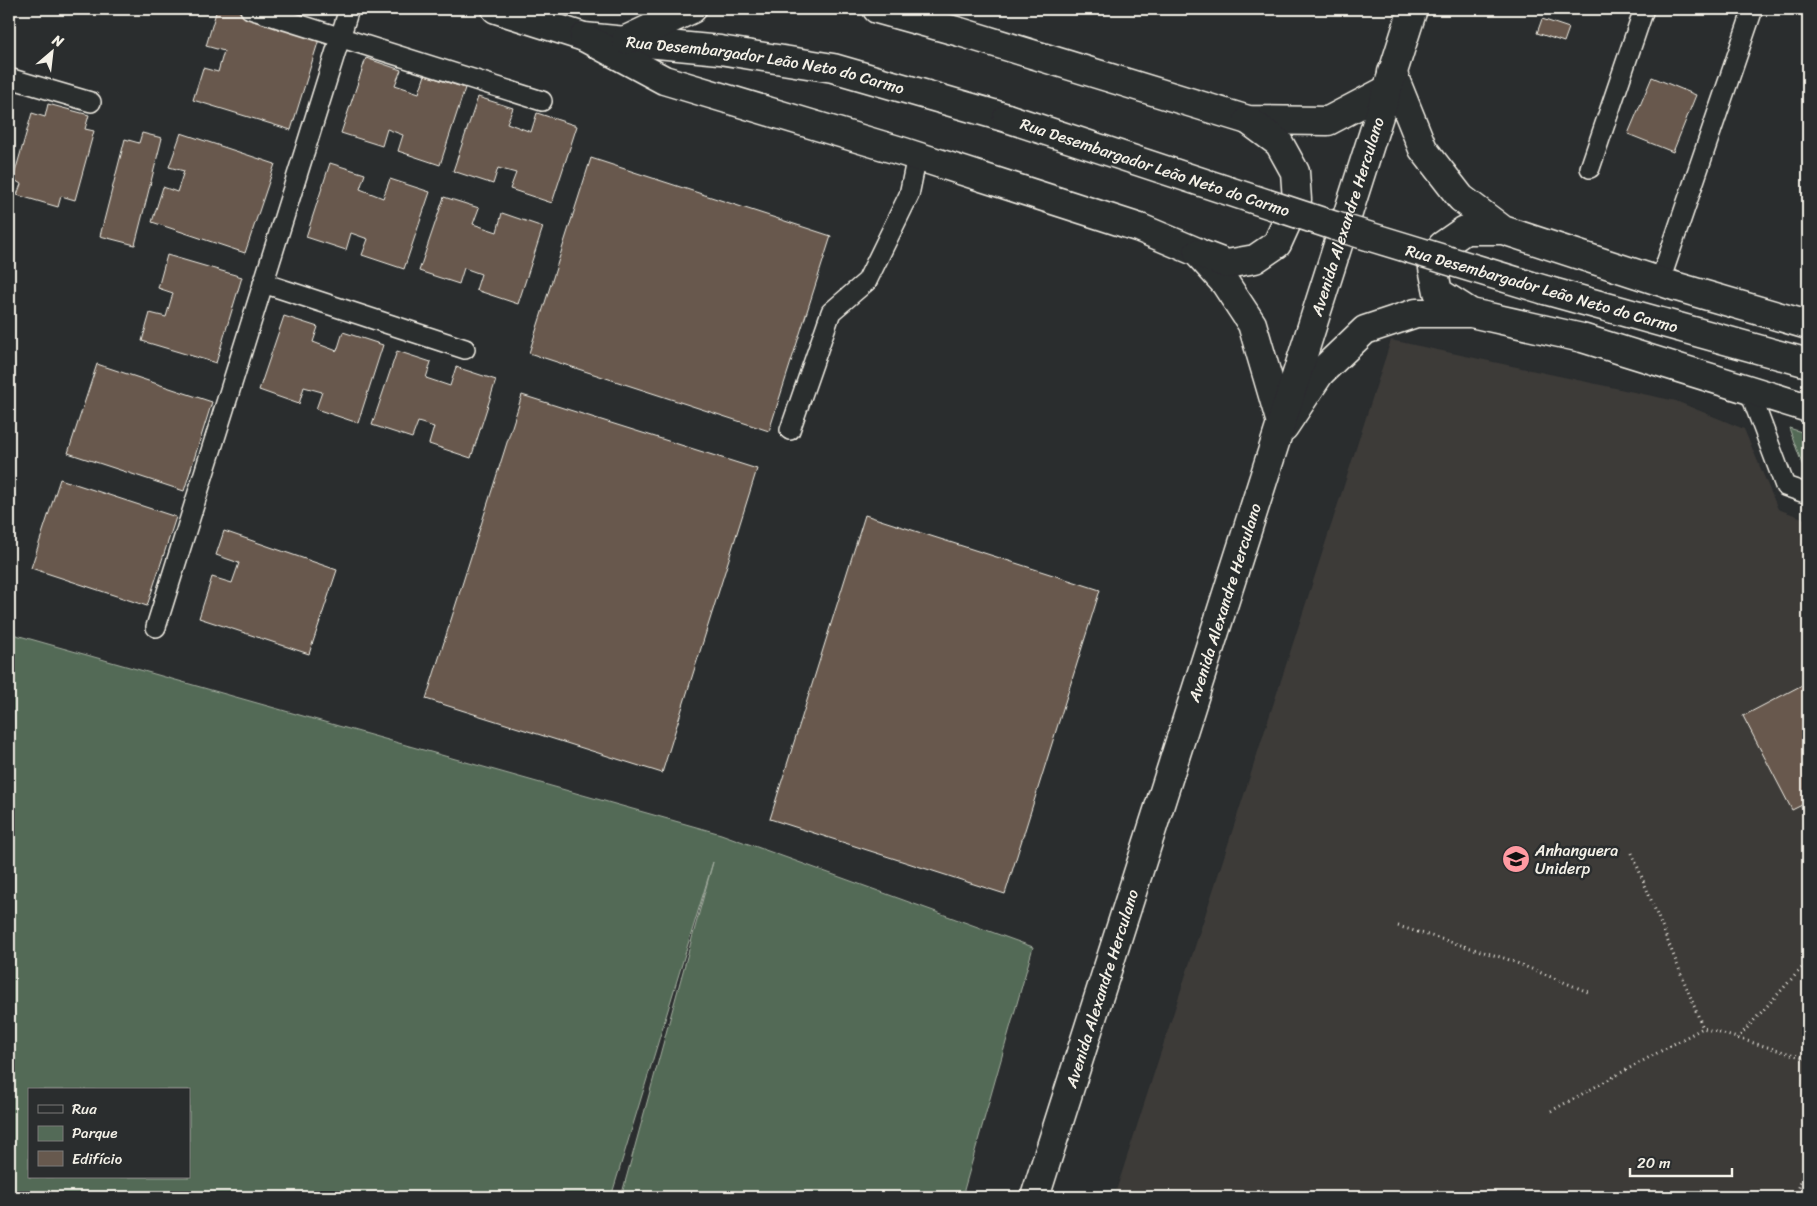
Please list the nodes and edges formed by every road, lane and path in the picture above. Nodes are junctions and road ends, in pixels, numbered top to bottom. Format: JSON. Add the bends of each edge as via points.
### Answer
{"nodes":[{"id":1,"x":250,"y":9,"type":"edge"},
{"id":2,"x":349,"y":9,"type":"edge"},
{"id":3,"x":496,"y":9,"type":"edge"},
{"id":4,"x":692,"y":9,"type":"edge"},
{"id":5,"x":877,"y":9,"type":"edge"},
{"id":6,"x":1413,"y":9,"type":"edge"},
{"id":7,"x":1644,"y":9,"type":"edge"},
{"id":8,"x":1753,"y":9,"type":"edge"},
{"id":9,"x":341,"y":37,"type":"junction"},
{"id":10,"x":584,"y":37,"type":"junction"},
{"id":11,"x":624,"y":40,"type":"junction"},
{"id":12,"x":9,"y":78,"type":"edge"},
{"id":13,"x":1390,"y":81,"type":"junction"},
{"id":14,"x":542,"y":101,"type":"dead end"},
{"id":15,"x":91,"y":102,"type":"dead end"},
{"id":16,"x":1248,"y":120,"type":"junction"},
{"id":17,"x":917,"y":156,"type":"junction"},
{"id":18,"x":1590,"y":168,"type":"dead end"},
{"id":19,"x":1503,"y":230,"type":"junction"},
{"id":20,"x":1197,"y":252,"type":"junction"},
{"id":21,"x":1660,"y":281,"type":"junction"},
{"id":22,"x":263,"y":283,"type":"junction"},
{"id":23,"x":1471,"y":313,"type":"junction"},
{"id":24,"x":1808,"y":325,"type":"edge"},
{"id":25,"x":465,"y":349,"type":"dead end"},
{"id":26,"x":1808,"y":363,"type":"edge"},
{"id":27,"x":1748,"y":390,"type":"junction"},
{"id":28,"x":1808,"y":408,"type":"edge"},
{"id":29,"x":790,"y":430,"type":"dead end"},
{"id":30,"x":1278,"y":432,"type":"junction"},
{"id":31,"x":1808,"y":494,"type":"edge"},
{"id":32,"x":156,"y":627,"type":"dead end"},
{"id":33,"x":1632,"y":853,"type":"dead end"},
{"id":34,"x":1398,"y":926,"type":"dead end"},
{"id":35,"x":1808,"y":961,"type":"edge"},
{"id":36,"x":1588,"y":992,"type":"dead end"},
{"id":37,"x":1703,"y":1028,"type":"junction"},
{"id":38,"x":1737,"y":1039,"type":"junction"},
{"id":39,"x":1808,"y":1059,"type":"edge"},
{"id":40,"x":1551,"y":1111,"type":"dead end"},
{"id":41,"x":1808,"y":1158,"type":"edge"},
{"id":42,"x":1035,"y":1197,"type":"edge"},
{"id":43,"x":1796,"y":1197,"type":"edge"}],
"edges":[{"from":1,"to":9,"type":"lane"},
{"from":2,"to":9,"type":"lane"},
{"from":3,"to":10,"type":"main road","name":"Rua Desembargador Leão Neto do Carmo"},
{"from":4,"to":11,"type":"main road"},
{"from":5,"to":16,"type":"main road"},
{"from":6,"to":13,"type":"main road","name":"Avenida Alexandre Herculano"},
{"from":7,"to":18,"type":"lane"},
{"from":8,"to":21,"type":"lane"},
{"from":9,"to":14,"type":"lane"},
{"from":9,"to":22,"type":"lane"},
{"from":10,"to":11,"type":"main road","name":"Rua Desembargador Leão Neto do Carmo"},
{"from":10,"to":17,"type":"main road","via":[[664,80]]},
{"from":11,"to":26,"type":"main road","name":"Rua Desembargador Leão Neto do Carmo","bridge":true,"via":[[720,50],[833,68],[1007,118],[1335,226],[1545,290]]},
{"from":12,"to":15,"type":"lane"},
{"from":13,"to":16,"type":"main road","via":[[1328,121]]},
{"from":13,"to":19,"type":"main road","via":[[1423,149],[1461,198]]},
{"from":13,"to":30,"type":"main road","name":"Avenida Alexandre Herculano"},
{"from":16,"to":20,"type":"main road","via":[[1278,144],[1295,172],[1296,200],[1277,244],[1255,258],[1227,264]]},
{"from":17,"to":20,"type":"main road","via":[[1140,228]]},
{"from":17,"to":29,"type":"lane","via":[[908,195],[866,281],[831,312]]},
{"from":19,"to":21,"type":"main road"},
{"from":19,"to":23,"type":"main road","via":[[1465,230],[1442,246],[1433,268],[1438,292]]},
{"from":20,"to":30,"type":"main road","via":[[1225,284],[1252,324]]},
{"from":21,"to":24,"type":"main road"},
{"from":22,"to":25,"type":"lane"},
{"from":22,"to":32,"type":"lane"},
{"from":23,"to":27,"type":"main road","via":[[1582,338]]},
{"from":23,"to":30,"type":"main road","via":[[1416,313],[1365,330],[1320,373]]},
{"from":27,"to":28,"type":"main road"},
{"from":27,"to":31,"type":"lane","via":[[1785,486]]},
{"from":30,"to":42,"type":"main road","name":"Avenida Alexandre Herculano"},
{"from":33,"to":37,"type":"path"},
{"from":34,"to":36,"type":"path","via":[[1507,959]]},
{"from":35,"to":38,"type":"path"},
{"from":37,"to":38,"type":"path"},
{"from":37,"to":40,"type":"path"},
{"from":38,"to":39,"type":"path"},
{"from":41,"to":43,"type":"path"}]}
